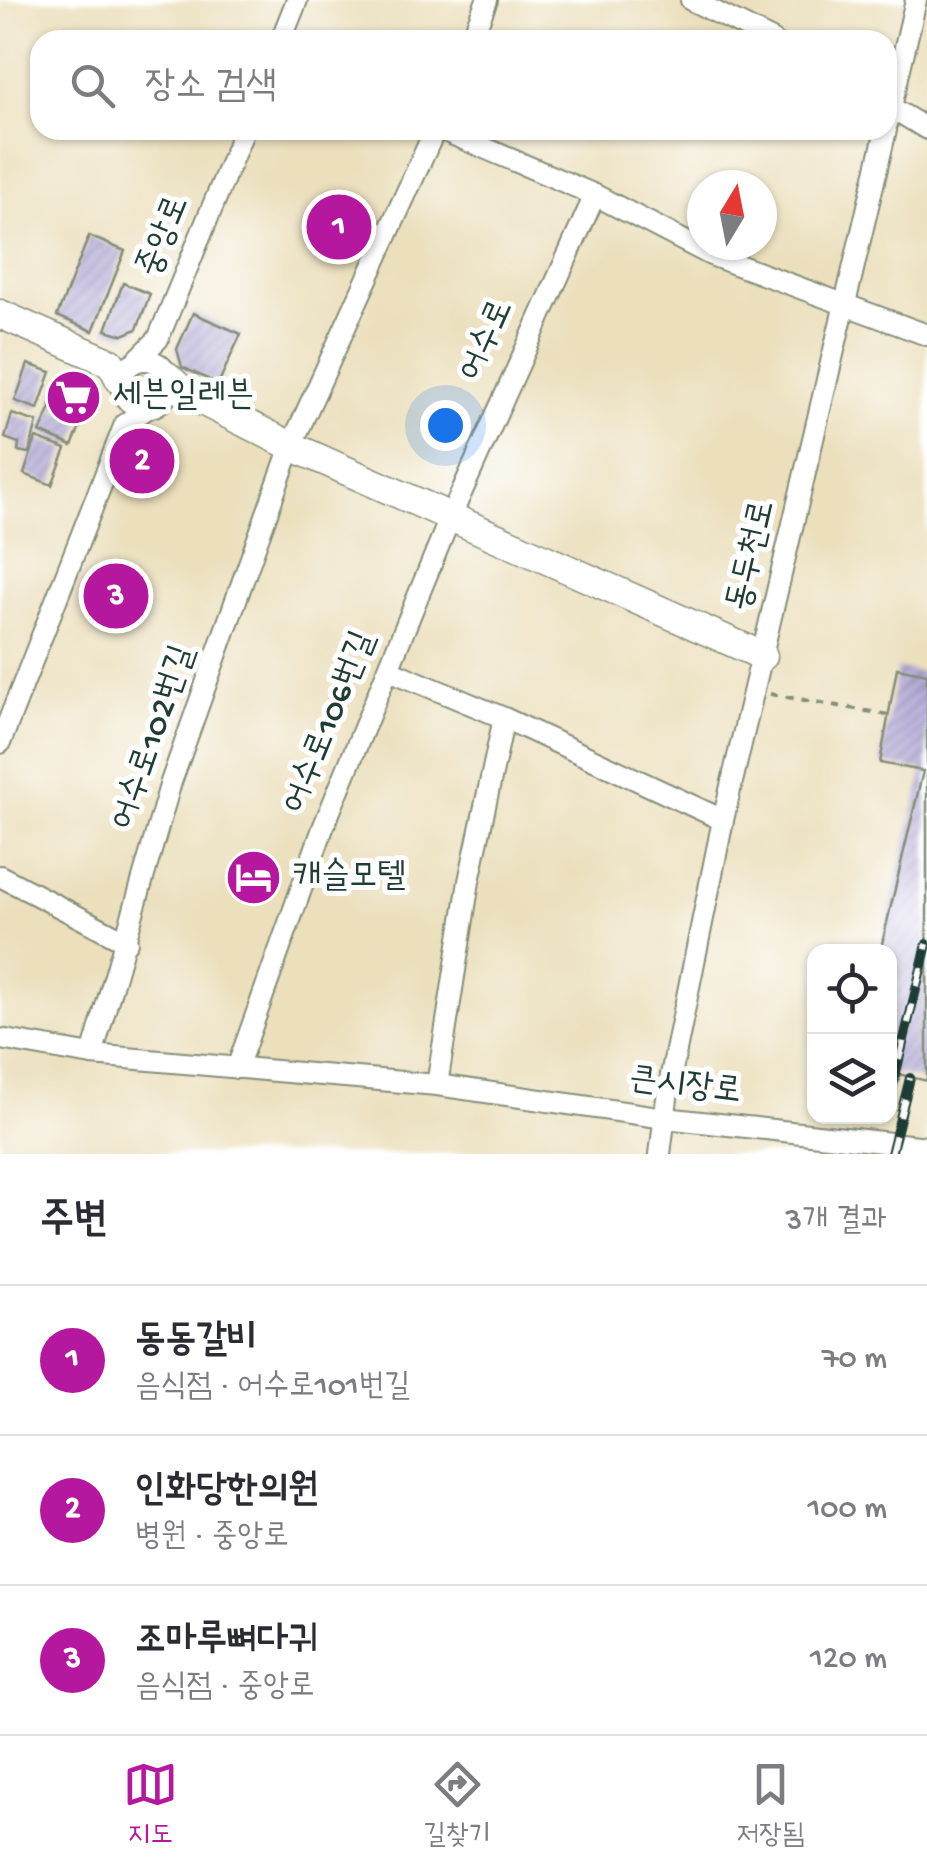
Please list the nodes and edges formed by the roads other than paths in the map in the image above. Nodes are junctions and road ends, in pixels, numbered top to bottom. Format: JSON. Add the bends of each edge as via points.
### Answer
{"nodes":[{"id":1,"x":296,"y":0,"type":"edge"},
{"id":2,"x":487,"y":0,"type":"edge"},
{"id":3,"x":691,"y":0,"type":"edge"},
{"id":4,"x":916,"y":0,"type":"edge"},
{"id":5,"x":284,"y":30,"type":"edge"},
{"id":6,"x":475,"y":30,"type":"edge"},
{"id":7,"x":752,"y":30,"type":"edge"},
{"id":8,"x":897,"y":79,"type":"edge"},
{"id":9,"x":897,"y":120,"type":"edge"},
{"id":10,"x":927,"y":129,"type":"edge"},
{"id":11,"x":240,"y":140,"type":"edge"},
{"id":12,"x":433,"y":140,"type":"edge"},
{"id":13,"x":462,"y":140,"type":"edge"},
{"id":14,"x":883,"y":140,"type":"edge"},
{"id":15,"x":596,"y":195,"type":"junction"},
{"id":16,"x":843,"y":306,"type":"junction"},
{"id":17,"x":0,"y":314,"type":"edge"},
{"id":18,"x":927,"y":335,"type":"edge"},
{"id":19,"x":158,"y":339,"type":"junction"},
{"id":20,"x":123,"y":375,"type":"junction"},
{"id":21,"x":166,"y":393,"type":"junction"},
{"id":22,"x":125,"y":424,"type":"junction"},
{"id":23,"x":291,"y":446,"type":"junction"},
{"id":24,"x":450,"y":518,"type":"junction"},
{"id":25,"x":763,"y":656,"type":"junction"},
{"id":26,"x":389,"y":670,"type":"junction"},
{"id":27,"x":504,"y":718,"type":"junction"},
{"id":28,"x":0,"y":743,"type":"edge"},
{"id":29,"x":723,"y":820,"type":"junction"},
{"id":30,"x":0,"y":876,"type":"edge"},
{"id":31,"x":127,"y":942,"type":"junction"},
{"id":32,"x":6,"y":1044,"type":"edge"},
{"id":33,"x":92,"y":1055,"type":"junction"},
{"id":34,"x":237,"y":1068,"type":"junction"},
{"id":35,"x":436,"y":1086,"type":"junction"},
{"id":36,"x":665,"y":1118,"type":"junction"},
{"id":37,"x":927,"y":1147,"type":"edge"},
{"id":38,"x":660,"y":1154,"type":"edge"}],
"edges":[{"from":1,"to":5,"type":"street"},
{"from":2,"to":6,"type":"street"},
{"from":3,"to":7,"type":"street"},
{"from":4,"to":8,"type":"street","name":"동두천로"},
{"from":9,"to":10,"type":"street"},
{"from":11,"to":19,"type":"street","name":"중앙로"},
{"from":12,"to":23,"type":"street","name":"어수로102번길"},
{"from":13,"to":15,"type":"street"},
{"from":14,"to":16,"type":"street","name":"동두천로"},
{"from":15,"to":16,"type":"street","via":[[711,256]]},
{"from":15,"to":24,"type":"street","name":"어수로"},
{"from":16,"to":18,"type":"street"},
{"from":16,"to":25,"type":"street","name":"동두천로"},
{"from":17,"to":20,"type":"main road"},
{"from":19,"to":20,"type":"street","name":"중앙로"},
{"from":19,"to":21,"type":"street"},
{"from":20,"to":21,"type":"street","via":[[142,408]]},
{"from":20,"to":21,"type":"street","via":[[154,362]]},
{"from":20,"to":22,"type":"street"},
{"from":21,"to":22,"type":"street"},
{"from":21,"to":23,"type":"main road"},
{"from":22,"to":28,"type":"street"},
{"from":23,"to":24,"type":"main road"},
{"from":23,"to":31,"type":"street","name":"어수로102번길","via":[[171,782]]},
{"from":24,"to":25,"type":"main road"},
{"from":24,"to":26,"type":"street","name":"어수로106번길"},
{"from":25,"to":29,"type":"street","name":"동두천로"},
{"from":26,"to":27,"type":"street"},
{"from":26,"to":34,"type":"street","name":"어수로106번길","via":[[322,828]]},
{"from":27,"to":29,"type":"street"},
{"from":27,"to":35,"type":"street","via":[[468,881]]},
{"from":29,"to":36,"type":"street","name":"동두천로"},
{"from":30,"to":31,"type":"street"},
{"from":31,"to":33,"type":"street","name":"어수로102번길"},
{"from":32,"to":33,"type":"street","name":"큰시장로"},
{"from":33,"to":34,"type":"street","name":"큰시장로"},
{"from":34,"to":35,"type":"street","name":"큰시장로"},
{"from":35,"to":36,"type":"street","name":"큰시장로"},
{"from":36,"to":37,"type":"street","name":"큰시장로"},
{"from":36,"to":38,"type":"street","name":"동두천로"}]}
